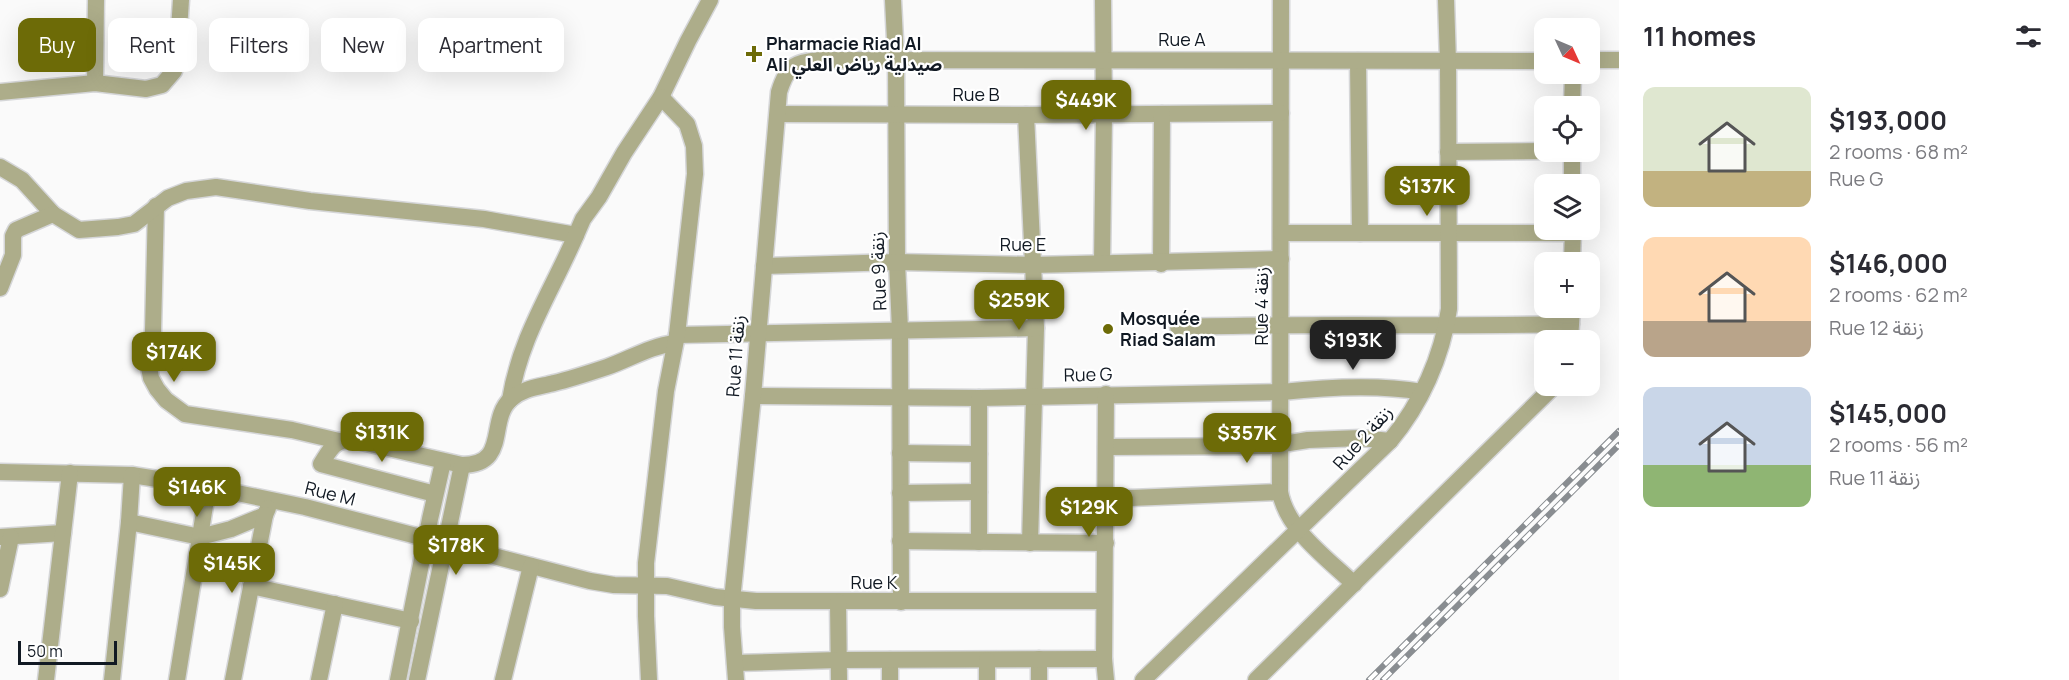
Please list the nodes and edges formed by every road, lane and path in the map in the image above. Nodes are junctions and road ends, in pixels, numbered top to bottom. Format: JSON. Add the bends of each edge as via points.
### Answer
{"nodes":[{"id":1,"x":96,"y":0,"type":"edge"},
{"id":2,"x":181,"y":0,"type":"edge"},
{"id":3,"x":710,"y":0,"type":"edge"},
{"id":4,"x":892,"y":0,"type":"edge"},
{"id":5,"x":1102,"y":0,"type":"edge"},
{"id":6,"x":1281,"y":0,"type":"edge"},
{"id":7,"x":1446,"y":0,"type":"edge"},
{"id":8,"x":1281,"y":59,"type":"junction"},
{"id":9,"x":820,"y":60,"type":"joint"},
{"id":10,"x":896,"y":60,"type":"junction"},
{"id":11,"x":1102,"y":60,"type":"junction"},
{"id":12,"x":1600,"y":60,"type":"edge"},
{"id":13,"x":1619,"y":60,"type":"edge"},
{"id":14,"x":1358,"y":61,"type":"junction"},
{"id":15,"x":1534,"y":61,"type":"edge"},
{"id":16,"x":1448,"y":62,"type":"junction"},
{"id":17,"x":95,"y":83,"type":"junction"},
{"id":18,"x":0,"y":92,"type":"edge"},
{"id":19,"x":661,"y":97,"type":"junction"},
{"id":20,"x":1281,"y":113,"type":"junction"},
{"id":21,"x":778,"y":114,"type":"junction"},
{"id":22,"x":896,"y":114,"type":"junction"},
{"id":23,"x":1104,"y":114,"type":"junction"},
{"id":24,"x":1162,"y":114,"type":"junction"},
{"id":25,"x":1026,"y":115,"type":"junction"},
{"id":26,"x":1534,"y":151,"type":"edge"},
{"id":27,"x":1448,"y":152,"type":"junction"},
{"id":28,"x":0,"y":166,"type":"edge"},
{"id":29,"x":156,"y":206,"type":"junction"},
{"id":30,"x":53,"y":214,"type":"junction"},
{"id":31,"x":1534,"y":232,"type":"edge"},
{"id":32,"x":1281,"y":233,"type":"junction"},
{"id":33,"x":1360,"y":233,"type":"junction"},
{"id":34,"x":1449,"y":234,"type":"junction"},
{"id":35,"x":576,"y":235,"type":"junction"},
{"id":36,"x":1281,"y":259,"type":"junction"},
{"id":37,"x":897,"y":262,"type":"junction"},
{"id":38,"x":1102,"y":263,"type":"junction"},
{"id":39,"x":1161,"y":264,"type":"junction"},
{"id":40,"x":764,"y":266,"type":"junction"},
{"id":41,"x":1032,"y":266,"type":"junction"},
{"id":42,"x":0,"y":288,"type":"edge"},
{"id":43,"x":1281,"y":324,"type":"junction"},
{"id":44,"x":1571,"y":324,"type":"edge"},
{"id":45,"x":1446,"y":326,"type":"junction"},
{"id":46,"x":1178,"y":327,"type":"dead end"},
{"id":47,"x":1036,"y":328,"type":"junction"},
{"id":48,"x":900,"y":330,"type":"junction"},
{"id":49,"x":757,"y":334,"type":"junction"},
{"id":50,"x":676,"y":339,"type":"junction"},
{"id":51,"x":1282,"y":392,"type":"junction"},
{"id":52,"x":1422,"y":392,"type":"junction"},
{"id":53,"x":1107,"y":394,"type":"junction"},
{"id":54,"x":753,"y":396,"type":"junction"},
{"id":55,"x":1035,"y":396,"type":"junction"},
{"id":56,"x":1544,"y":396,"type":"edge"},
{"id":57,"x":900,"y":397,"type":"junction"},
{"id":58,"x":979,"y":398,"type":"junction"},
{"id":59,"x":510,"y":400,"type":"junction"},
{"id":60,"x":346,"y":441,"type":"junction"},
{"id":61,"x":1390,"y":441,"type":"junction"},
{"id":62,"x":1281,"y":446,"type":"junction"},
{"id":63,"x":1106,"y":447,"type":"junction"},
{"id":64,"x":900,"y":453,"type":"junction"},
{"id":65,"x":979,"y":454,"type":"junction"},
{"id":66,"x":443,"y":462,"type":"junction"},
{"id":67,"x":462,"y":465,"type":"junction"},
{"id":68,"x":0,"y":472,"type":"edge"},
{"id":69,"x":70,"y":473,"type":"junction"},
{"id":70,"x":132,"y":475,"type":"junction"},
{"id":71,"x":208,"y":487,"type":"junction"},
{"id":72,"x":979,"y":492,"type":"junction"},
{"id":73,"x":1281,"y":492,"type":"junction"},
{"id":74,"x":900,"y":493,"type":"junction"},
{"id":75,"x":435,"y":494,"type":"junction"},
{"id":76,"x":1106,"y":499,"type":"junction"},
{"id":77,"x":267,"y":508,"type":"junction"},
{"id":78,"x":129,"y":522,"type":"junction"},
{"id":79,"x":1299,"y":531,"type":"junction"},
{"id":80,"x":63,"y":533,"type":"junction"},
{"id":81,"x":5,"y":537,"type":"edge"},
{"id":82,"x":200,"y":537,"type":"junction"},
{"id":83,"x":426,"y":539,"type":"junction"},
{"id":84,"x":900,"y":541,"type":"junction"},
{"id":85,"x":979,"y":542,"type":"junction"},
{"id":86,"x":445,"y":543,"type":"junction"},
{"id":87,"x":1030,"y":543,"type":"junction"},
{"id":88,"x":1106,"y":543,"type":"junction"},
{"id":89,"x":531,"y":566,"type":"junction"},
{"id":90,"x":1354,"y":584,"type":"junction"},
{"id":91,"x":251,"y":586,"type":"junction"},
{"id":92,"x":646,"y":586,"type":"junction"},
{"id":93,"x":0,"y":589,"type":"edge"},
{"id":94,"x":732,"y":600,"type":"junction"},
{"id":95,"x":1104,"y":601,"type":"junction"},
{"id":96,"x":901,"y":602,"type":"junction"},
{"id":97,"x":838,"y":603,"type":"junction"},
{"id":98,"x":335,"y":604,"type":"junction"},
{"id":99,"x":411,"y":621,"type":"junction"},
{"id":100,"x":1039,"y":659,"type":"junction"},
{"id":101,"x":1104,"y":659,"type":"junction"},
{"id":102,"x":838,"y":660,"type":"junction"},
{"id":103,"x":890,"y":660,"type":"junction"},
{"id":104,"x":987,"y":660,"type":"junction"},
{"id":105,"x":735,"y":672,"type":"edge"},
{"id":106,"x":46,"y":680,"type":"edge"},
{"id":107,"x":112,"y":680,"type":"edge"},
{"id":108,"x":177,"y":680,"type":"edge"},
{"id":109,"x":233,"y":680,"type":"edge"},
{"id":110,"x":319,"y":680,"type":"edge"},
{"id":111,"x":398,"y":680,"type":"edge"},
{"id":112,"x":417,"y":680,"type":"edge"},
{"id":113,"x":503,"y":680,"type":"edge"},
{"id":114,"x":649,"y":680,"type":"edge"},
{"id":115,"x":839,"y":680,"type":"edge"},
{"id":116,"x":890,"y":680,"type":"edge"},
{"id":117,"x":987,"y":680,"type":"edge"},
{"id":118,"x":1039,"y":680,"type":"edge"},
{"id":119,"x":1106,"y":680,"type":"edge"},
{"id":120,"x":1143,"y":680,"type":"edge"},
{"id":121,"x":1256,"y":680,"type":"edge"}],
"edges":[{"from":1,"to":17,"type":"street"},
{"from":2,"to":17,"type":"street","via":[[177,60],[162,86],[146,89]]},
{"from":3,"to":19,"type":"street"},
{"from":4,"to":10,"type":"street","name":"Rue 9 زنقة"},
{"from":5,"to":11,"type":"street"},
{"from":6,"to":8,"type":"street","name":"Rue 4 زنقة"},
{"from":7,"to":16,"type":"street","name":"Rue 2 زنقة"},
{"from":8,"to":11,"type":"street","name":"Rue A"},
{"from":8,"to":14,"type":"street","name":"Rue A"},
{"from":8,"to":20,"type":"street","name":"Rue 4 زنقة"},
{"from":9,"to":10,"type":"street","name":"Rue A"},
{"from":9,"to":21,"type":"street","name":"Rue 11 زنقة","via":[[802,61],[788,71],[779,92]]},
{"from":10,"to":11,"type":"street","name":"Rue A"},
{"from":10,"to":22,"type":"street","name":"Rue 9 زنقة"},
{"from":11,"to":23,"type":"street"},
{"from":12,"to":13,"type":"street"},
{"from":14,"to":16,"type":"street","name":"Rue A"},
{"from":14,"to":33,"type":"street"},
{"from":15,"to":16,"type":"street","name":"Rue A"},
{"from":16,"to":27,"type":"street","name":"Rue 2 زنقة"},
{"from":17,"to":18,"type":"street"},
{"from":19,"to":35,"type":"street"},
{"from":19,"to":50,"type":"street","via":[[687,124],[694,146],[692,208]]},
{"from":20,"to":24,"type":"street","name":"Rue B"},
{"from":20,"to":32,"type":"street","name":"Rue 4 زنقة"},
{"from":21,"to":22,"type":"street","name":"Rue B"},
{"from":21,"to":40,"type":"street","name":"Rue 11 زنقة"},
{"from":22,"to":25,"type":"street","name":"Rue B"},
{"from":22,"to":37,"type":"street","name":"Rue 9 زنقة"},
{"from":23,"to":24,"type":"street","name":"Rue B"},
{"from":23,"to":25,"type":"street","name":"Rue B"},
{"from":23,"to":38,"type":"street"},
{"from":24,"to":39,"type":"street"},
{"from":25,"to":41,"type":"street"},
{"from":26,"to":27,"type":"street"},
{"from":27,"to":34,"type":"street","name":"Rue 2 زنقة"},
{"from":28,"to":30,"type":"street","via":[[22,180]]},
{"from":29,"to":30,"type":"street","via":[[134,224],[96,230],[79,230]]},
{"from":29,"to":35,"type":"street","via":[[186,190],[216,188],[484,219]]},
{"from":29,"to":60,"type":"street","via":[[150,367],[157,388],[185,414]]},
{"from":30,"to":42,"type":"street","via":[[16,230],[13,255]]},
{"from":31,"to":34,"type":"street"},
{"from":32,"to":33,"type":"street"},
{"from":32,"to":36,"type":"street","name":"Rue 4 زنقة"},
{"from":33,"to":34,"type":"street"},
{"from":34,"to":45,"type":"street","name":"Rue 2 زنقة"},
{"from":35,"to":59,"type":"street","via":[[537,315],[514,373]]},
{"from":36,"to":39,"type":"street","name":"Rue E"},
{"from":36,"to":43,"type":"street","name":"Rue 4 زنقة"},
{"from":37,"to":40,"type":"street","name":"Rue E"},
{"from":37,"to":41,"type":"street","name":"Rue E"},
{"from":37,"to":48,"type":"street","name":"Rue 9 زنقة"},
{"from":38,"to":39,"type":"street","name":"Rue E"},
{"from":38,"to":41,"type":"street","name":"Rue E"},
{"from":40,"to":49,"type":"street","name":"Rue 11 زنقة"},
{"from":41,"to":47,"type":"street"},
{"from":43,"to":45,"type":"street"},
{"from":43,"to":46,"type":"street"},
{"from":43,"to":51,"type":"street","name":"Rue 4 زنقة"},
{"from":44,"to":45,"type":"street"},
{"from":45,"to":52,"type":"street","name":"Rue 2 زنقة"},
{"from":47,"to":48,"type":"street"},
{"from":47,"to":55,"type":"street"},
{"from":48,"to":49,"type":"street"},
{"from":48,"to":57,"type":"street","name":"Rue 9 زنقة"},
{"from":49,"to":50,"type":"street"},
{"from":49,"to":54,"type":"street","name":"Rue 11 زنقة"},
{"from":50,"to":59,"type":"street","via":[[608,367],[524,390]]},
{"from":50,"to":92,"type":"street","via":[[666,391]]},
{"from":51,"to":52,"type":"street","name":"Rue G","via":[[1309,388],[1400,388]]},
{"from":51,"to":53,"type":"street","name":"Rue G"},
{"from":51,"to":62,"type":"street","name":"Rue 4 زنقة"},
{"from":52,"to":61,"type":"street","name":"Rue 2 زنقة"},
{"from":53,"to":55,"type":"street","name":"Rue G"},
{"from":53,"to":63,"type":"street"},
{"from":54,"to":57,"type":"street","name":"Rue G"},
{"from":54,"to":94,"type":"street","name":"Rue 11 زنقة"},
{"from":55,"to":58,"type":"street","name":"Rue G"},
{"from":55,"to":87,"type":"street"},
{"from":56,"to":90,"type":"street"},
{"from":57,"to":58,"type":"street","name":"Rue G"},
{"from":57,"to":64,"type":"street","name":"Rue 9 زنقة"},
{"from":58,"to":65,"type":"street"},
{"from":59,"to":67,"type":"street","via":[[487,457],[478,464]]},
{"from":60,"to":66,"type":"street"},
{"from":60,"to":75,"type":"street","via":[[329,450],[321,464]]},
{"from":61,"to":62,"type":"street","via":[[1361,438]]},
{"from":61,"to":79,"type":"street","name":"Rue 2 زنقة"},
{"from":62,"to":63,"type":"street"},
{"from":62,"to":73,"type":"street","name":"Rue 4 زنقة"},
{"from":63,"to":76,"type":"street"},
{"from":64,"to":65,"type":"street"},
{"from":64,"to":74,"type":"street","name":"Rue 9 زنقة"},
{"from":65,"to":72,"type":"street"},
{"from":66,"to":67,"type":"street"},
{"from":66,"to":75,"type":"street"},
{"from":67,"to":86,"type":"street"},
{"from":68,"to":69,"type":"street","name":"Rue M"},
{"from":69,"to":70,"type":"street","name":"Rue M"},
{"from":69,"to":80,"type":"street"},
{"from":70,"to":71,"type":"street","name":"Rue M"},
{"from":70,"to":78,"type":"street"},
{"from":71,"to":77,"type":"street","name":"Rue M"},
{"from":71,"to":82,"type":"street"},
{"from":72,"to":74,"type":"street"},
{"from":72,"to":85,"type":"street"},
{"from":73,"to":76,"type":"street"},
{"from":73,"to":79,"type":"street","name":"Rue 4 زنقة","via":[[1287,514]]},
{"from":74,"to":84,"type":"street","name":"Rue 9 زنقة"},
{"from":75,"to":83,"type":"street"},
{"from":76,"to":88,"type":"street"},
{"from":77,"to":82,"type":"street","via":[[231,529]]},
{"from":77,"to":83,"type":"street","name":"Rue M","via":[[305,507]]},
{"from":77,"to":91,"type":"street"},
{"from":78,"to":82,"type":"street"},
{"from":78,"to":107,"type":"street"},
{"from":79,"to":90,"type":"street","name":"Rue 4 زنقة"},
{"from":79,"to":120,"type":"street","name":"Rue 2 زنقة"},
{"from":80,"to":81,"type":"street"},
{"from":80,"to":106,"type":"street"},
{"from":81,"to":93,"type":"street"},
{"from":82,"to":108,"type":"street"},
{"from":83,"to":86,"type":"street","name":"Rue M"},
{"from":83,"to":99,"type":"street"},
{"from":84,"to":85,"type":"street"},
{"from":84,"to":96,"type":"street","name":"Rue 9 زنقة"},
{"from":85,"to":87,"type":"street"},
{"from":86,"to":89,"type":"street","name":"Rue M"},
{"from":86,"to":112,"type":"street"},
{"from":87,"to":88,"type":"street"},
{"from":88,"to":95,"type":"street"},
{"from":89,"to":92,"type":"street","name":"Rue M","via":[[590,581]]},
{"from":89,"to":113,"type":"street"},
{"from":90,"to":121,"type":"street"},
{"from":91,"to":98,"type":"street"},
{"from":91,"to":109,"type":"street"},
{"from":92,"to":94,"type":"street","name":"Rue K","via":[[667,586]]},
{"from":92,"to":114,"type":"street"},
{"from":94,"to":97,"type":"street","name":"Rue K"},
{"from":94,"to":105,"type":"street","name":"Rue 11 زنقة"},
{"from":95,"to":96,"type":"street","name":"Rue K"},
{"from":95,"to":101,"type":"street"},
{"from":96,"to":97,"type":"street","name":"Rue K"},
{"from":97,"to":102,"type":"street"},
{"from":98,"to":99,"type":"street"},
{"from":98,"to":110,"type":"street"},
{"from":99,"to":111,"type":"street"},
{"from":100,"to":101,"type":"street"},
{"from":100,"to":104,"type":"street"},
{"from":100,"to":118,"type":"street"},
{"from":101,"to":119,"type":"street"},
{"from":102,"to":103,"type":"street"},
{"from":102,"to":105,"type":"street"},
{"from":102,"to":115,"type":"street"},
{"from":103,"to":104,"type":"street"},
{"from":103,"to":116,"type":"street"},
{"from":104,"to":117,"type":"street"}]}
